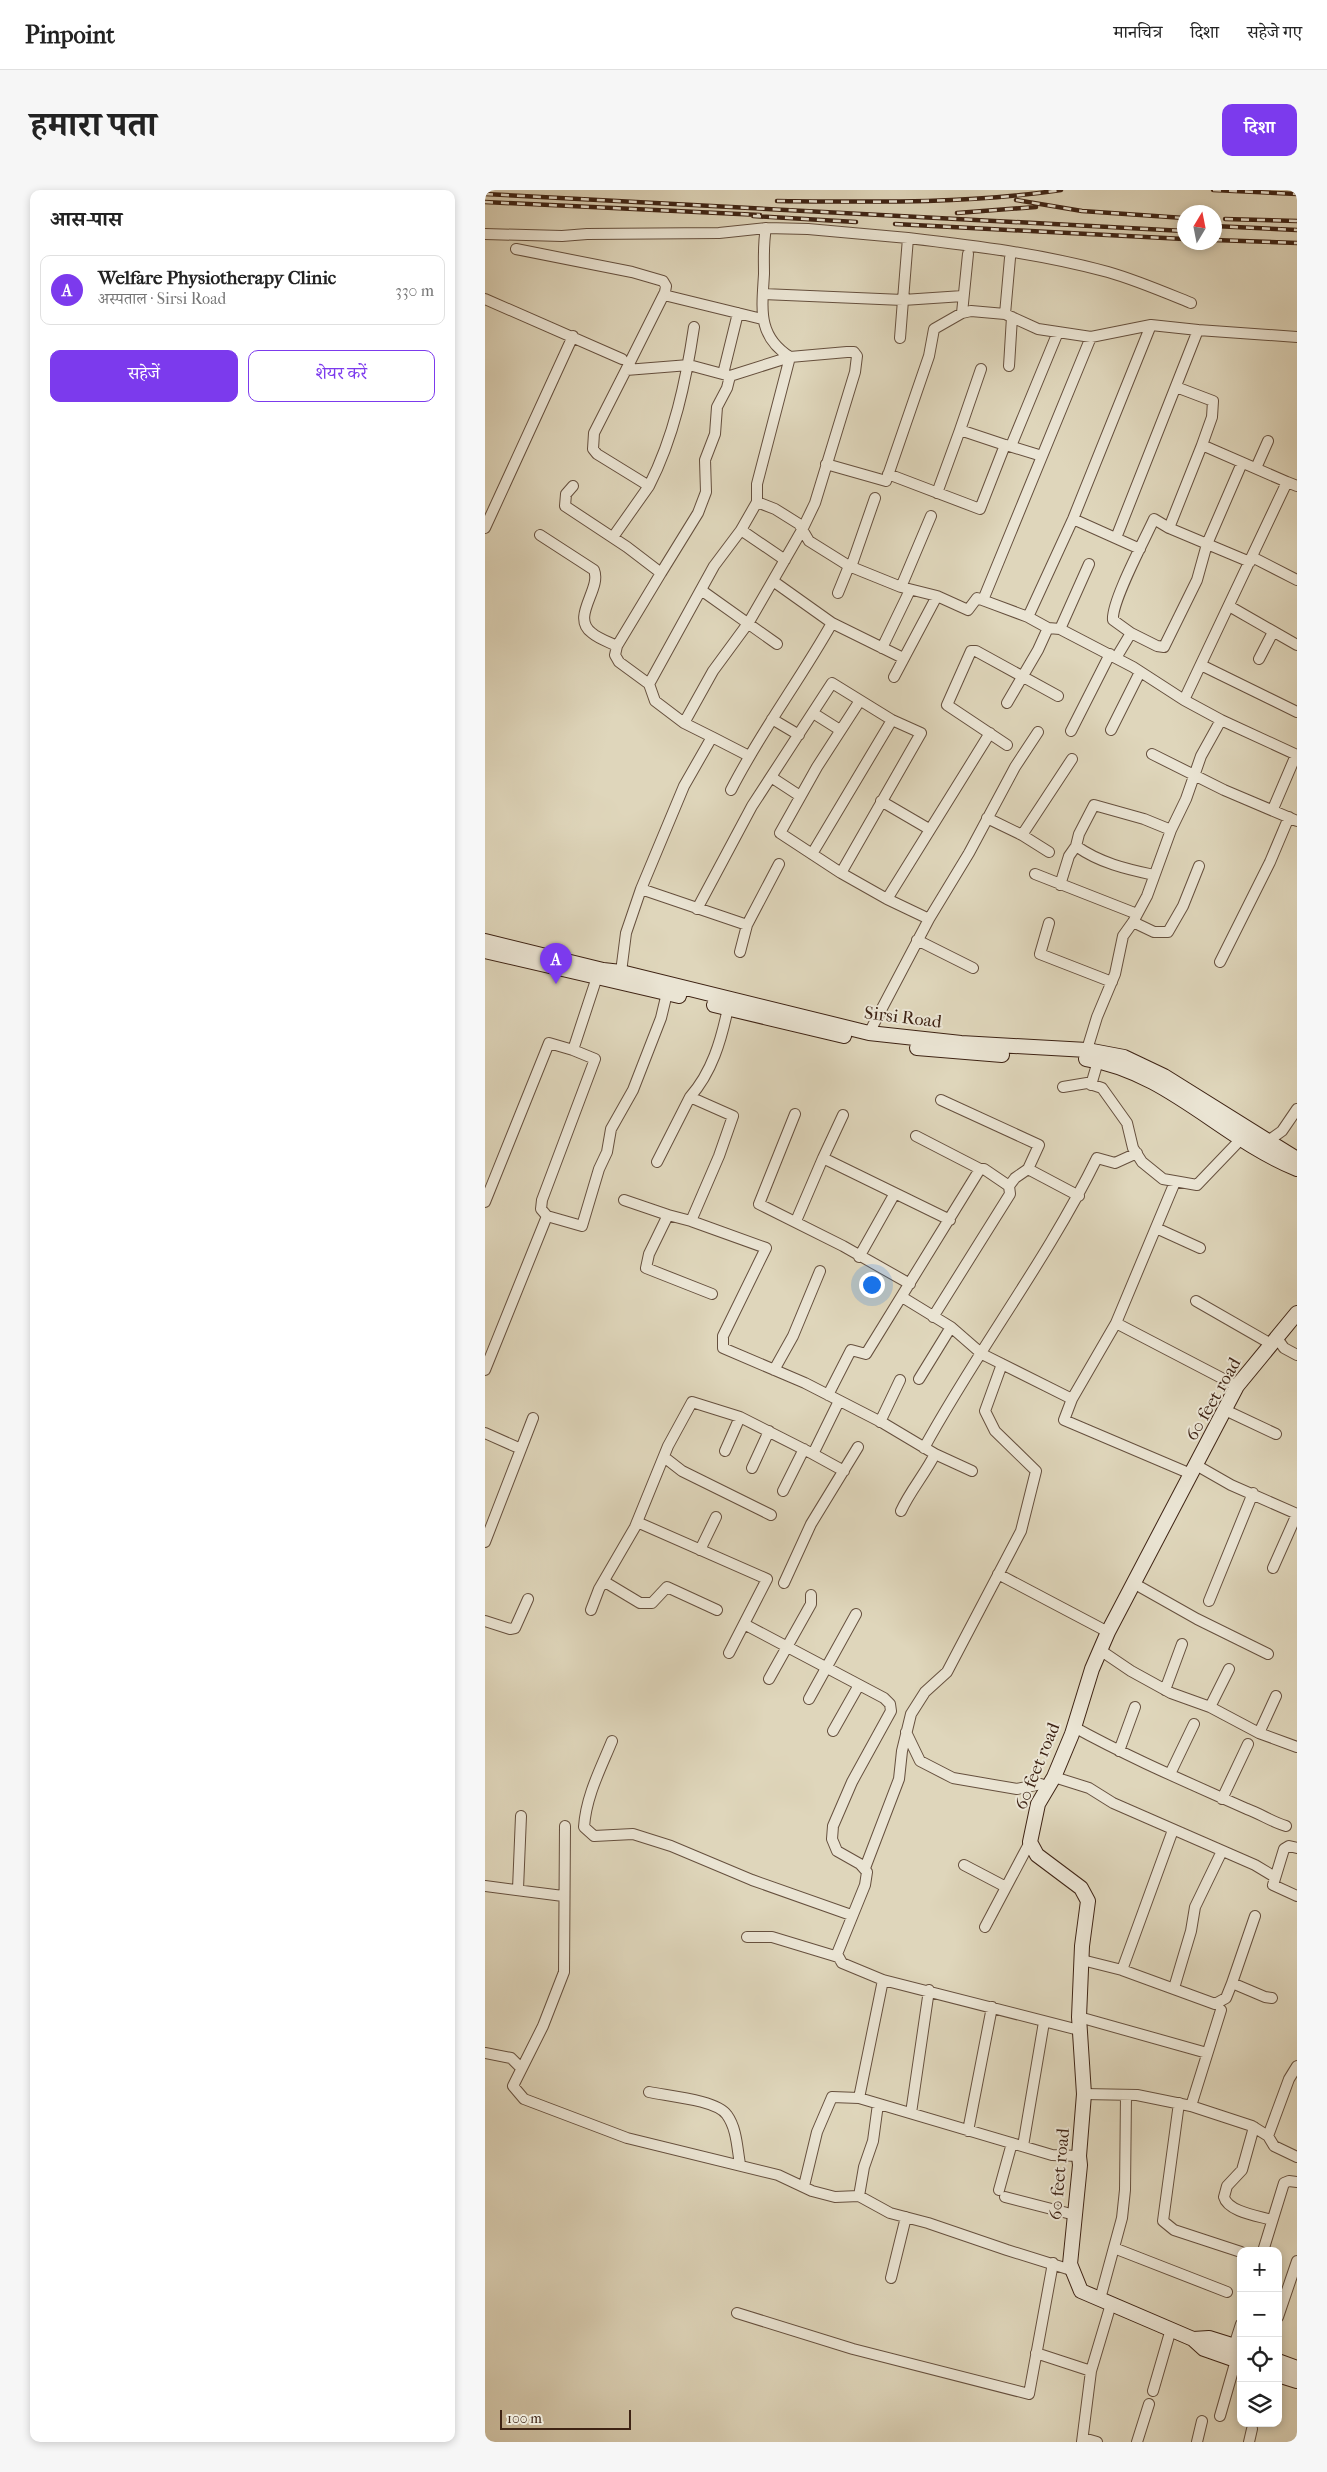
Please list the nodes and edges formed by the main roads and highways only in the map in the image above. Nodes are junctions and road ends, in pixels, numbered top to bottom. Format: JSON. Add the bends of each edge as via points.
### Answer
{"nodes":[{"id":1,"x":485,"y":941,"type":"edge"},
{"id":2,"x":485,"y":951,"type":"edge"},
{"id":3,"x":1090,"y":1057,"type":"junction"},
{"id":4,"x":1262,"y":1145,"type":"junction"},
{"id":5,"x":1297,"y":1159,"type":"edge"},
{"id":6,"x":1297,"y":1169,"type":"edge"},
{"id":7,"x":1297,"y":1313,"type":"edge"},
{"id":8,"x":1237,"y":2353,"type":"edge"},
{"id":9,"x":1282,"y":2362,"type":"edge"},
{"id":10,"x":1297,"y":2368,"type":"edge"},
{"id":11,"x":1282,"y":2375,"type":"edge"},
{"id":12,"x":1297,"y":2381,"type":"edge"}],
"edges":[{"from":1,"to":3,"type":"main road","name":"Sirsi Road","via":[[869,1033]]},
{"from":2,"to":3,"type":"main road","name":"Sirsi Road","via":[[813,1030],[893,1046],[961,1053]]},
{"from":3,"to":4,"type":"main road","name":"Sirsi Road","via":[[1161,1087],[1242,1138]]},
{"from":3,"to":4,"type":"main road","name":"Sirsi Road","via":[[1124,1057],[1164,1076]]},
{"from":4,"to":5,"type":"main road","name":"Sirsi Road"},
{"from":4,"to":6,"type":"main road","name":"Sirsi Road"},
{"from":7,"to":8,"type":"main road","name":"60 feet road","via":[[1237,1386],[1109,1632],[1074,1727],[1038,1804],[1030,1842],[1037,1855],[1081,1888],[1088,1901],[1079,2024],[1084,2094],[1071,2270],[1081,2291],[1193,2339],[1209,2338]]},
{"from":9,"to":10,"type":"main road"},
{"from":11,"to":12,"type":"main road"}]}
